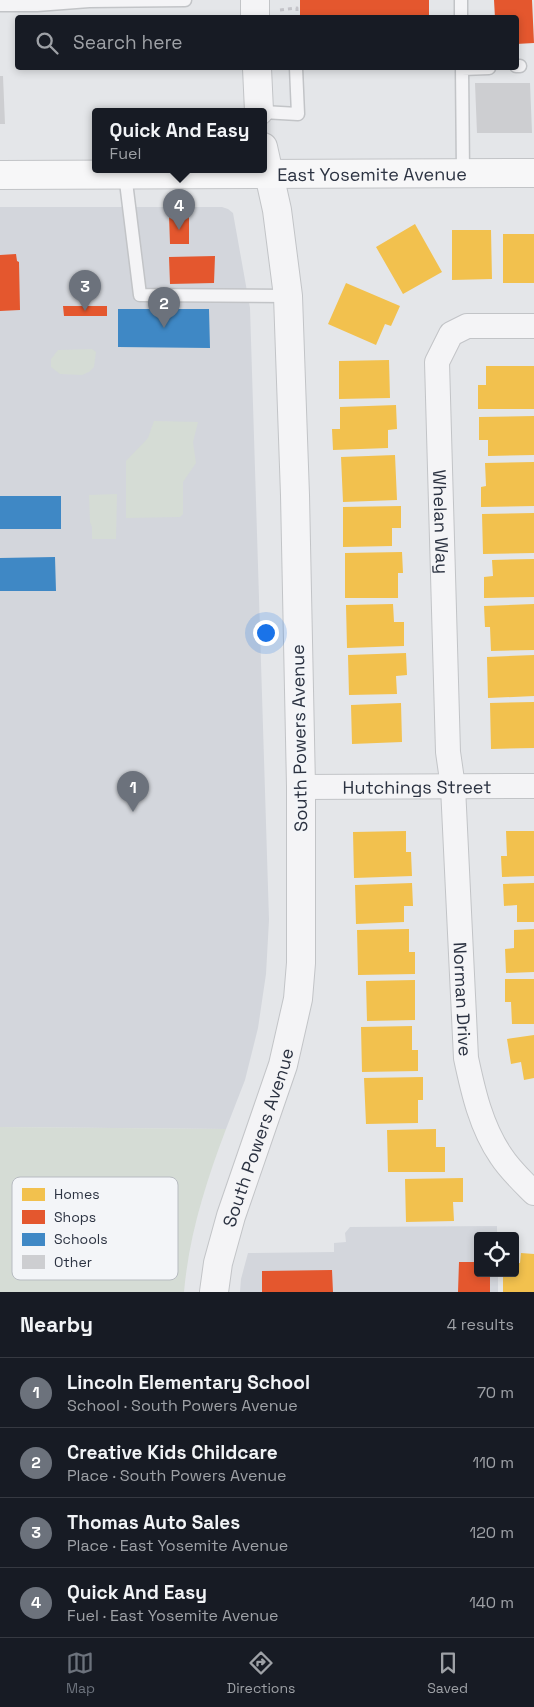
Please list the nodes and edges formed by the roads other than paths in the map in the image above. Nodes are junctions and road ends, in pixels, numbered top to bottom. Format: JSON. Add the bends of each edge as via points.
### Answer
{"nodes":[{"id":1,"x":185,"y":0,"type":"edge"},
{"id":2,"x":255,"y":0,"type":"edge"},
{"id":3,"x":461,"y":0,"type":"edge"},
{"id":4,"x":86,"y":1,"type":"edge"},
{"id":5,"x":0,"y":5,"type":"edge"},
{"id":6,"x":268,"y":14,"type":"edge"},
{"id":7,"x":461,"y":15,"type":"edge"},
{"id":8,"x":257,"y":70,"type":"edge"},
{"id":9,"x":296,"y":70,"type":"edge"},
{"id":10,"x":462,"y":70,"type":"edge"},
{"id":11,"x":261,"y":108,"type":"edge"},
{"id":12,"x":267,"y":112,"type":"edge"},
{"id":13,"x":267,"y":169,"type":"edge"},
{"id":14,"x":463,"y":173,"type":"junction"},
{"id":15,"x":534,"y":173,"type":"edge"},
{"id":16,"x":125,"y":174,"type":"junction"},
{"id":17,"x":268,"y":174,"type":"junction"},
{"id":18,"x":0,"y":175,"type":"edge"},
{"id":19,"x":288,"y":296,"type":"junction"},
{"id":20,"x":528,"y":326,"type":"edge"},
{"id":21,"x":301,"y":786,"type":"junction"},
{"id":22,"x":453,"y":786,"type":"junction"},
{"id":23,"x":534,"y":786,"type":"edge"},
{"id":24,"x":534,"y":1193,"type":"edge"},
{"id":25,"x":214,"y":1292,"type":"edge"}],
"edges":[{"from":1,"to":4,"type":"lane"},
{"from":2,"to":6,"type":"street"},
{"from":3,"to":7,"type":"lane"},
{"from":4,"to":5,"type":"lane"},
{"from":8,"to":11,"type":"street"},
{"from":9,"to":12,"type":"lane","via":[[298,114]]},
{"from":10,"to":14,"type":"lane"},
{"from":13,"to":17,"type":"street","name":"South Powers Avenue"},
{"from":14,"to":15,"type":"main road","name":"East Yosemite Avenue"},
{"from":14,"to":17,"type":"main road","name":"East Yosemite Avenue"},
{"from":16,"to":17,"type":"main road","name":"East Yosemite Avenue"},
{"from":16,"to":18,"type":"main road","name":"East Yosemite Avenue"},
{"from":16,"to":19,"type":"lane","via":[[140,295]]},
{"from":17,"to":19,"type":"street","name":"South Powers Avenue","via":[[277,210]]},
{"from":19,"to":21,"type":"street","name":"South Powers Avenue"},
{"from":20,"to":22,"type":"street","name":"Whelan Way","via":[[467,326],[452,334],[437,362],[448,752]]},
{"from":21,"to":22,"type":"street","name":"Hutchings Street"},
{"from":21,"to":25,"type":"street","name":"South Powers Avenue","via":[[302,938],[298,999],[271,1104],[226,1231]]},
{"from":22,"to":23,"type":"street","name":"Hutchings Street"},
{"from":22,"to":24,"type":"street","name":"Norman Drive","via":[[466,1058],[471,1084],[500,1155]]}]}
